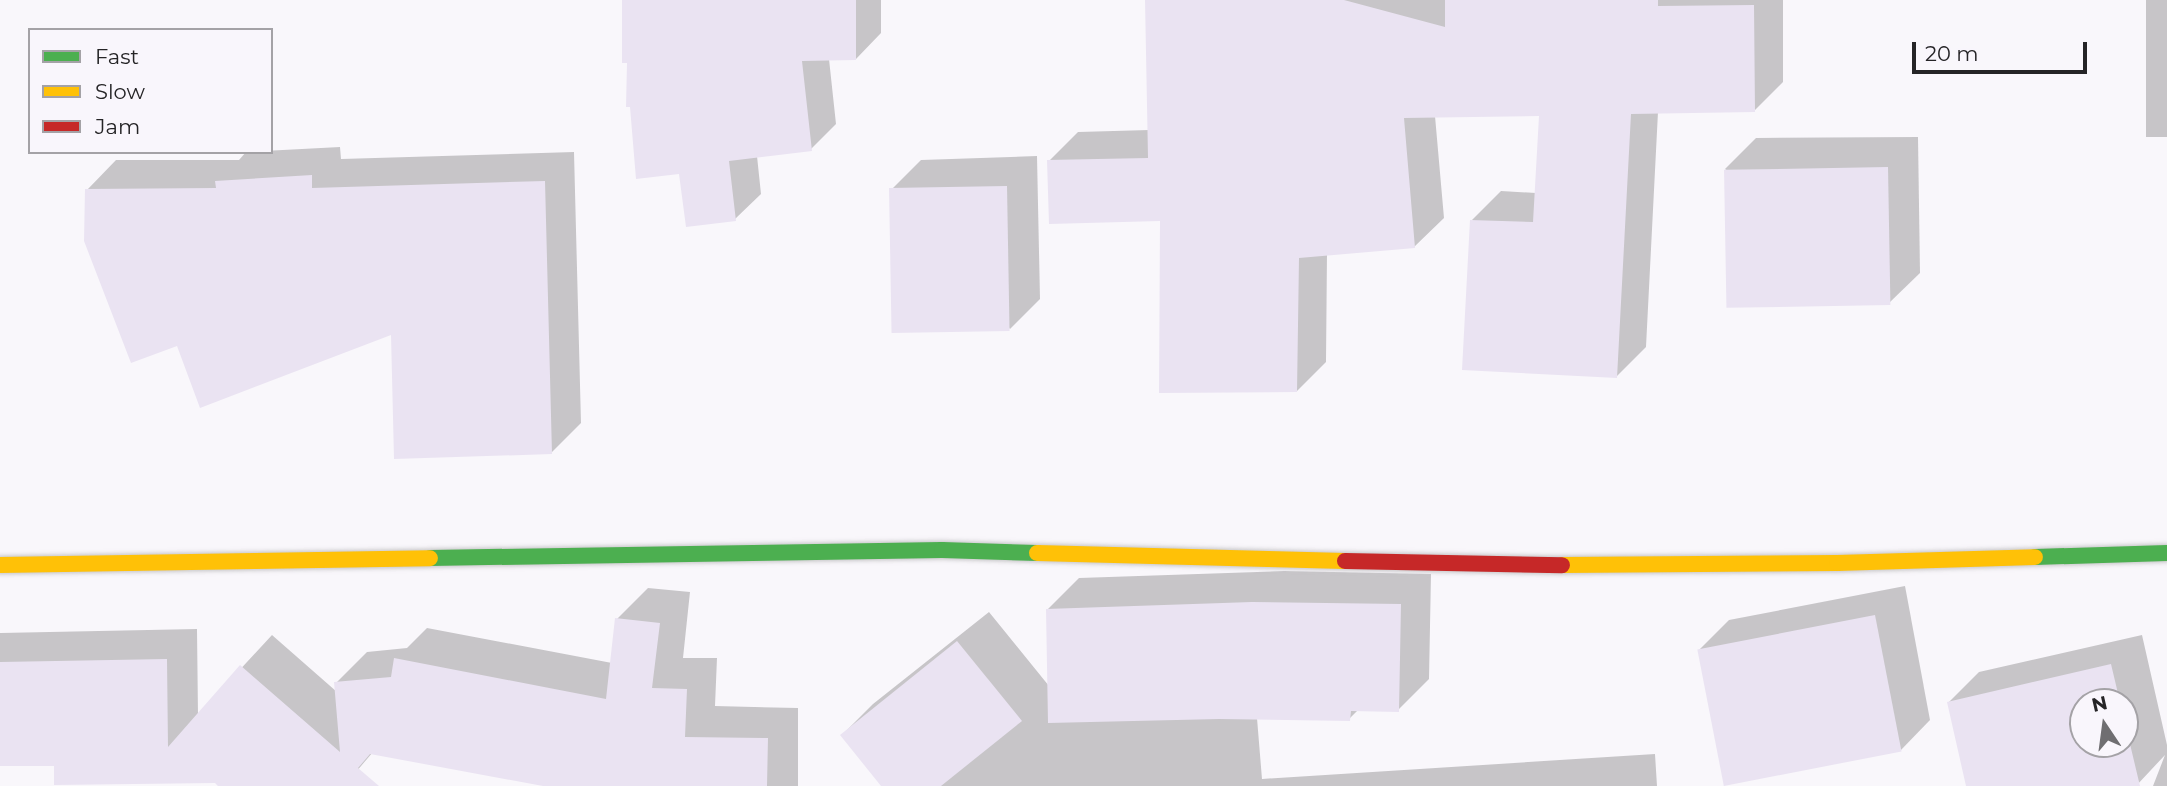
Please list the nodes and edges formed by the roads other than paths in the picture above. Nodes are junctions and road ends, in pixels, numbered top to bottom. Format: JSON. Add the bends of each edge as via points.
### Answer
{"nodes":[{"id":1,"x":2167,"y":554,"type":"edge"},
{"id":2,"x":0,"y":565,"type":"edge"}],
"edges":[{"from":1,"to":2,"type":"street","via":[[1837,563],[1504,565],[929,550]]}]}
